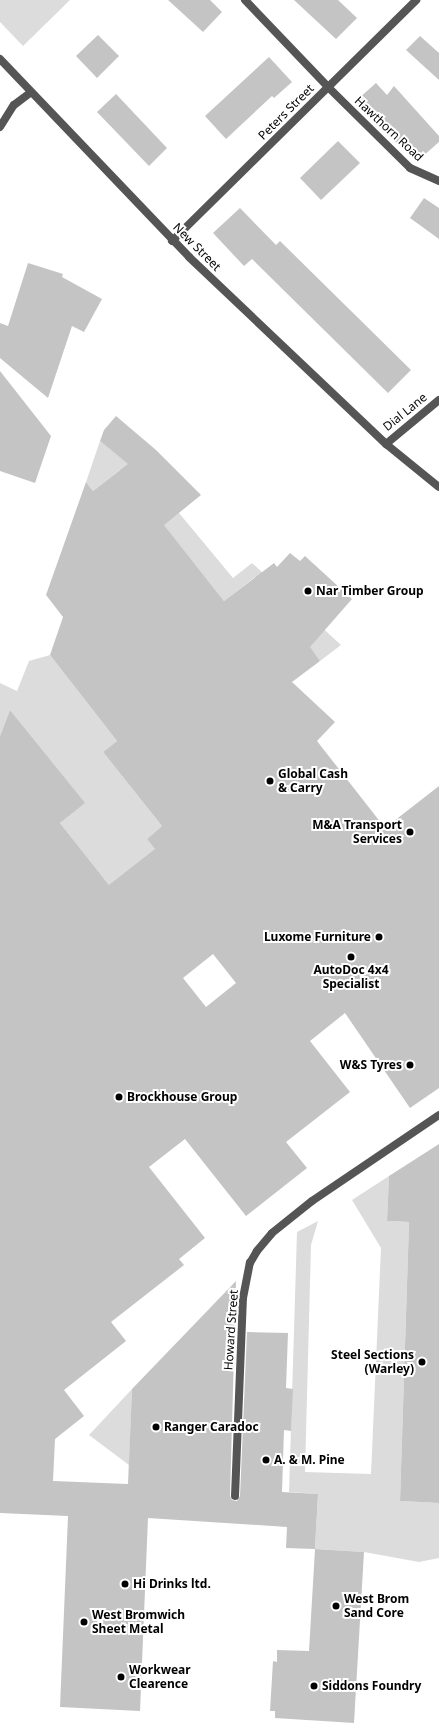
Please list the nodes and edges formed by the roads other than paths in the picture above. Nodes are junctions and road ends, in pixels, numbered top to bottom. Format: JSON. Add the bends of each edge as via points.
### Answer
{"nodes":[{"id":1,"x":246,"y":0,"type":"edge"},
{"id":2,"x":416,"y":0,"type":"edge"},
{"id":3,"x":0,"y":59,"type":"edge"},
{"id":4,"x":328,"y":87,"type":"junction"},
{"id":5,"x":31,"y":92,"type":"junction"},
{"id":6,"x":0,"y":127,"type":"edge"},
{"id":7,"x":439,"y":181,"type":"edge"},
{"id":8,"x":172,"y":241,"type":"junction"},
{"id":9,"x":439,"y":400,"type":"edge"},
{"id":10,"x":386,"y":444,"type":"junction"},
{"id":11,"x":439,"y":487,"type":"edge"},
{"id":12,"x":439,"y":1115,"type":"edge"},
{"id":13,"x":234,"y":1496,"type":"dead end"}],
"edges":[{"from":1,"to":4,"type":"street","name":"Hawthorn Road"},
{"from":2,"to":4,"type":"street","name":"Peters Street"},
{"from":3,"to":5,"type":"street","name":"New Street"},
{"from":4,"to":7,"type":"street","name":"Hawthorn Road","via":[[410,168]]},
{"from":4,"to":8,"type":"street","name":"Peters Street"},
{"from":5,"to":6,"type":"street","via":[[14,105]]},
{"from":5,"to":8,"type":"street","name":"New Street"},
{"from":8,"to":10,"type":"street","name":"New Street"},
{"from":9,"to":10,"type":"street","name":"Dial Lane"},
{"from":10,"to":11,"type":"street","name":"New Street"},
{"from":12,"to":13,"type":"street","name":"Howard Street","via":[[312,1201],[272,1233],[257,1250],[250,1263],[244,1298]]}]}
